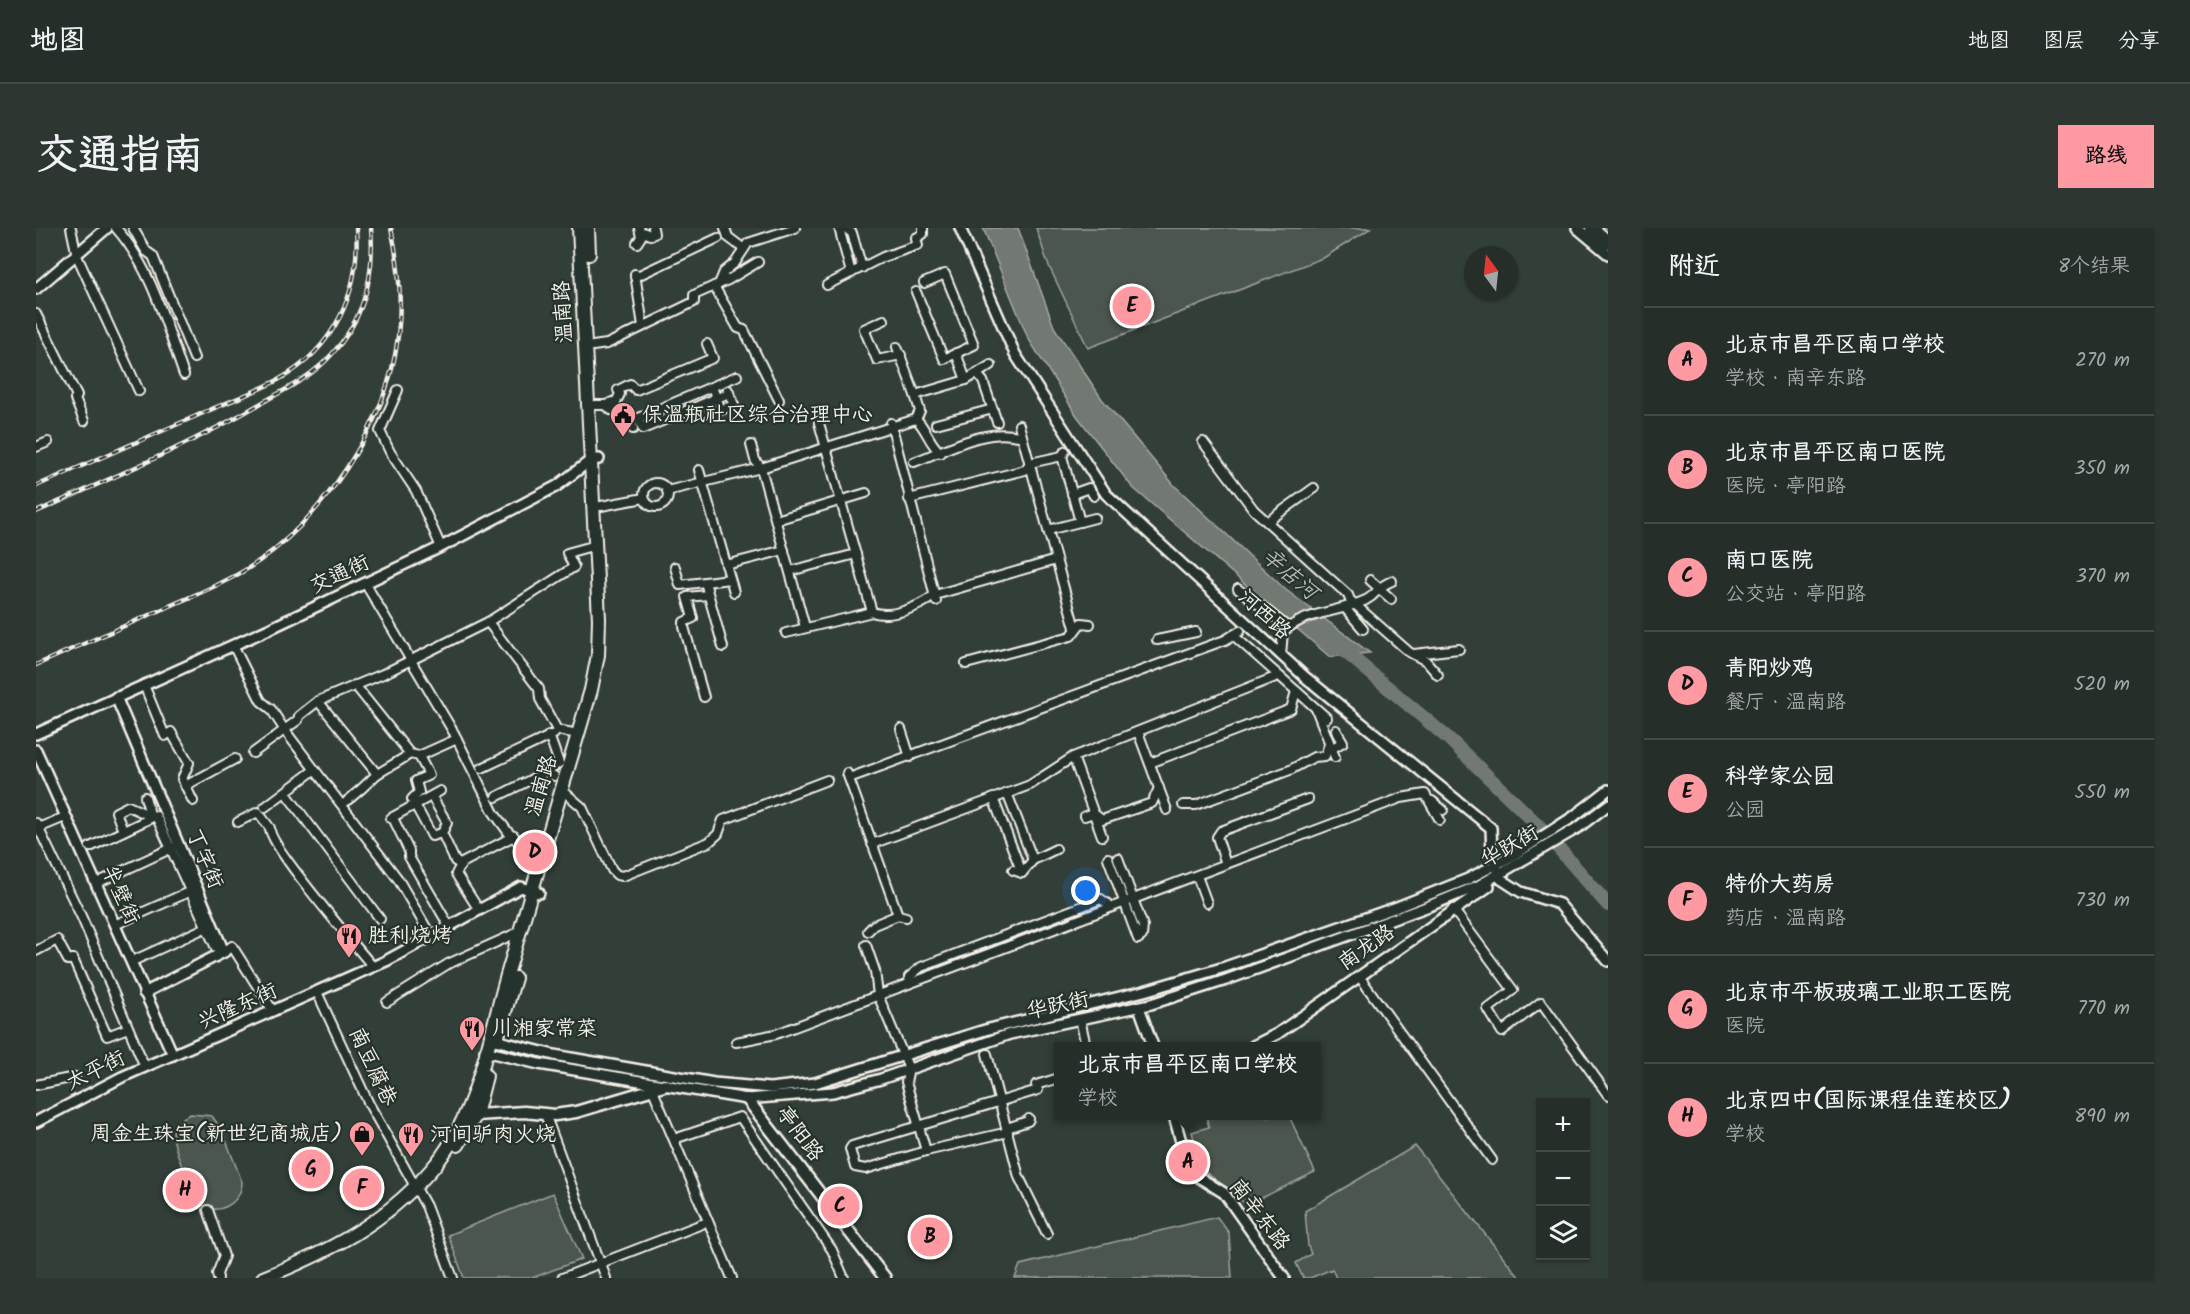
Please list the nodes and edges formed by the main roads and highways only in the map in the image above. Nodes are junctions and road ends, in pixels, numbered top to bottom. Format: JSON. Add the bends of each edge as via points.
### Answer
{"nodes":[{"id":1,"x":579,"y":228,"type":"edge"},
{"id":2,"x":588,"y":228,"type":"edge"},
{"id":3,"x":1592,"y":228,"type":"edge"},
{"id":4,"x":1608,"y":242,"type":"edge"},
{"id":5,"x":595,"y":459,"type":"junction"},
{"id":6,"x":535,"y":892,"type":"junction"},
{"id":7,"x":491,"y":1046,"type":"junction"},
{"id":8,"x":667,"y":1085,"type":"road end"},
{"id":9,"x":747,"y":1099,"type":"road end"},
{"id":10,"x":471,"y":1113,"type":"junction"},
{"id":11,"x":417,"y":1190,"type":"junction"},
{"id":12,"x":263,"y":1278,"type":"edge"},
{"id":13,"x":283,"y":1278,"type":"edge"},
{"id":14,"x":885,"y":1278,"type":"edge"}],
"edges":[{"from":1,"to":5,"type":"main road","name":"温南路"},
{"from":2,"to":5,"type":"main road","name":"温南路","via":[[593,346],[608,405]]},
{"from":3,"to":4,"type":"main road"},
{"from":5,"to":6,"type":"main road","name":"温南路","via":[[598,655]]},
{"from":5,"to":6,"type":"main road","name":"温南路","via":[[602,506],[606,656],[599,692]]},
{"from":6,"to":7,"type":"main road","name":"温南路"},
{"from":6,"to":7,"type":"main road","name":"温南路","via":[[519,932]]},
{"from":7,"to":10,"type":"main road","name":"温南路"},
{"from":8,"to":10,"type":"main road","via":[[576,1112]]},
{"from":9,"to":14,"type":"main road","name":"亭阳路"},
{"from":10,"to":11,"type":"main road","name":"温南路"},
{"from":11,"to":12,"type":"main road","name":"温南路","via":[[373,1224],[318,1255]]},
{"from":11,"to":13,"type":"main road","name":"温南路","via":[[378,1230]]}]}
